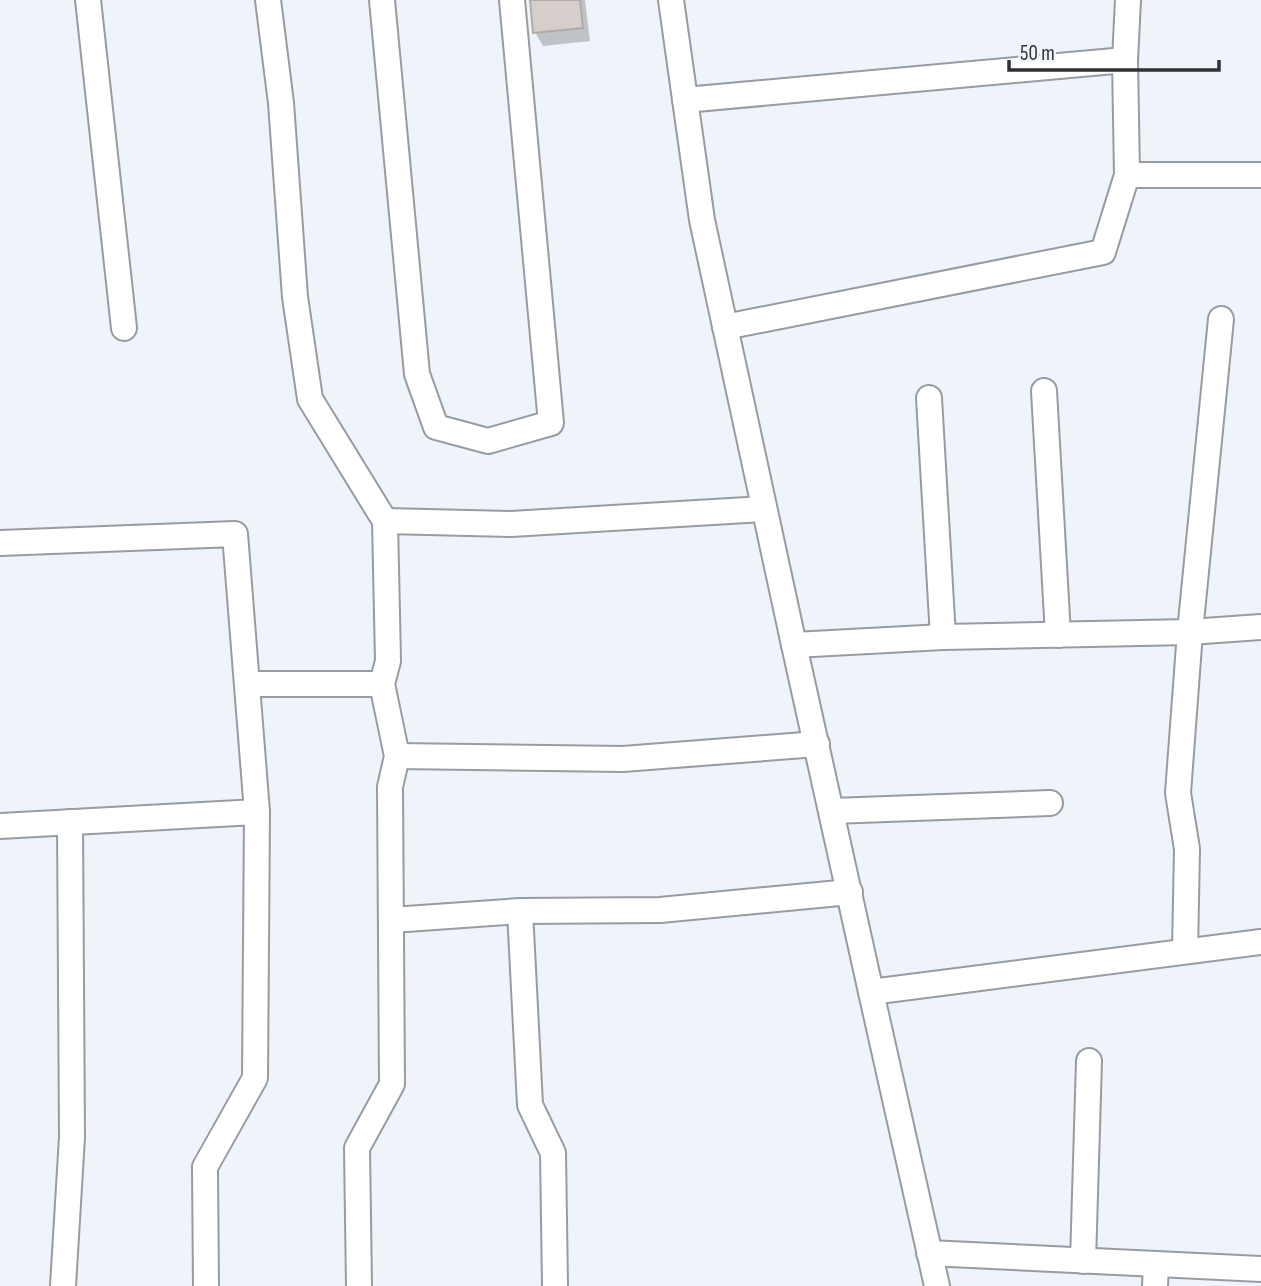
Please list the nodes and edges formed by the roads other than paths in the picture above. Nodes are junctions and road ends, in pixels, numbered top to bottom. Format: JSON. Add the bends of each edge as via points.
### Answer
{"nodes":[{"id":1,"x":88,"y":0,"type":"edge"},
{"id":2,"x":268,"y":0,"type":"edge"},
{"id":3,"x":382,"y":0,"type":"edge"},
{"id":4,"x":512,"y":0,"type":"edge"},
{"id":5,"x":671,"y":0,"type":"edge"},
{"id":6,"x":1128,"y":0,"type":"edge"},
{"id":7,"x":1125,"y":60,"type":"junction"},
{"id":8,"x":685,"y":100,"type":"junction"},
{"id":9,"x":1127,"y":175,"type":"junction"},
{"id":10,"x":1261,"y":175,"type":"edge"},
{"id":11,"x":1221,"y":319,"type":"dead end"},
{"id":12,"x":725,"y":327,"type":"junction"},
{"id":13,"x":124,"y":328,"type":"dead end"},
{"id":14,"x":1044,"y":391,"type":"dead end"},
{"id":15,"x":929,"y":398,"type":"dead end"},
{"id":16,"x":764,"y":509,"type":"junction"},
{"id":17,"x":385,"y":521,"type":"junction"},
{"id":18,"x":0,"y":543,"type":"edge"},
{"id":19,"x":1261,"y":627,"type":"edge"},
{"id":20,"x":1190,"y":632,"type":"junction"},
{"id":21,"x":1058,"y":635,"type":"junction"},
{"id":22,"x":943,"y":638,"type":"junction"},
{"id":23,"x":794,"y":645,"type":"junction"},
{"id":24,"x":247,"y":684,"type":"junction"},
{"id":25,"x":382,"y":684,"type":"junction"},
{"id":26,"x":817,"y":744,"type":"junction"},
{"id":27,"x":397,"y":756,"type":"junction"},
{"id":28,"x":1050,"y":803,"type":"dead end"},
{"id":29,"x":832,"y":811,"type":"junction"},
{"id":30,"x":257,"y":812,"type":"junction"},
{"id":31,"x":70,"y":822,"type":"junction"},
{"id":32,"x":0,"y":826,"type":"edge"},
{"id":33,"x":850,"y":892,"type":"junction"},
{"id":34,"x":520,"y":911,"type":"junction"},
{"id":35,"x":392,"y":920,"type":"junction"},
{"id":36,"x":1261,"y":942,"type":"edge"},
{"id":37,"x":1185,"y":951,"type":"junction"},
{"id":38,"x":872,"y":992,"type":"junction"},
{"id":39,"x":1089,"y":1061,"type":"dead end"},
{"id":40,"x":929,"y":1253,"type":"junction"},
{"id":41,"x":1083,"y":1261,"type":"junction"},
{"id":42,"x":1261,"y":1269,"type":"edge"},
{"id":43,"x":1156,"y":1275,"type":"edge"},
{"id":44,"x":63,"y":1286,"type":"edge"},
{"id":45,"x":206,"y":1286,"type":"edge"},
{"id":46,"x":359,"y":1286,"type":"edge"},
{"id":47,"x":555,"y":1286,"type":"edge"},
{"id":48,"x":937,"y":1286,"type":"edge"}],
"edges":[{"from":1,"to":13,"type":"street"},
{"from":2,"to":17,"type":"street","via":[[281,103],[295,297],[310,399]]},
{"from":3,"to":4,"type":"street","via":[[417,374],[436,427],[488,441],[551,423]]},
{"from":5,"to":8,"type":"street"},
{"from":6,"to":7,"type":"street"},
{"from":7,"to":8,"type":"street"},
{"from":7,"to":9,"type":"street"},
{"from":8,"to":12,"type":"street","via":[[702,220]]},
{"from":9,"to":10,"type":"street"},
{"from":9,"to":12,"type":"street","via":[[1103,252]]},
{"from":11,"to":20,"type":"street"},
{"from":12,"to":16,"type":"street"},
{"from":14,"to":21,"type":"street"},
{"from":15,"to":22,"type":"street"},
{"from":16,"to":17,"type":"street","via":[[511,524]]},
{"from":16,"to":23,"type":"street"},
{"from":17,"to":25,"type":"street","via":[[388,661]]},
{"from":18,"to":24,"type":"street","via":[[235,534]]},
{"from":19,"to":20,"type":"street"},
{"from":20,"to":21,"type":"street"},
{"from":20,"to":37,"type":"street","via":[[1178,793],[1186,849]]},
{"from":21,"to":22,"type":"street"},
{"from":22,"to":23,"type":"street"},
{"from":23,"to":26,"type":"street"},
{"from":24,"to":25,"type":"street"},
{"from":24,"to":30,"type":"street"},
{"from":25,"to":27,"type":"street"},
{"from":26,"to":27,"type":"street","via":[[623,759]]},
{"from":26,"to":29,"type":"street"},
{"from":27,"to":35,"type":"street","via":[[390,787]]},
{"from":28,"to":29,"type":"street"},
{"from":29,"to":33,"type":"street"},
{"from":30,"to":31,"type":"street"},
{"from":30,"to":45,"type":"street","via":[[255,1078],[205,1167]]},
{"from":31,"to":32,"type":"street"},
{"from":31,"to":44,"type":"street","via":[[72,1137]]},
{"from":33,"to":34,"type":"street","via":[[660,910]]},
{"from":33,"to":38,"type":"street"},
{"from":34,"to":35,"type":"street"},
{"from":34,"to":47,"type":"street","via":[[530,1105],[553,1153]]},
{"from":35,"to":46,"type":"street","via":[[392,1084],[357,1148]]},
{"from":36,"to":37,"type":"street"},
{"from":37,"to":38,"type":"street"},
{"from":38,"to":40,"type":"street"},
{"from":39,"to":41,"type":"street"},
{"from":40,"to":41,"type":"street"},
{"from":40,"to":48,"type":"street"},
{"from":41,"to":43,"type":"street"},
{"from":42,"to":43,"type":"street"}]}
